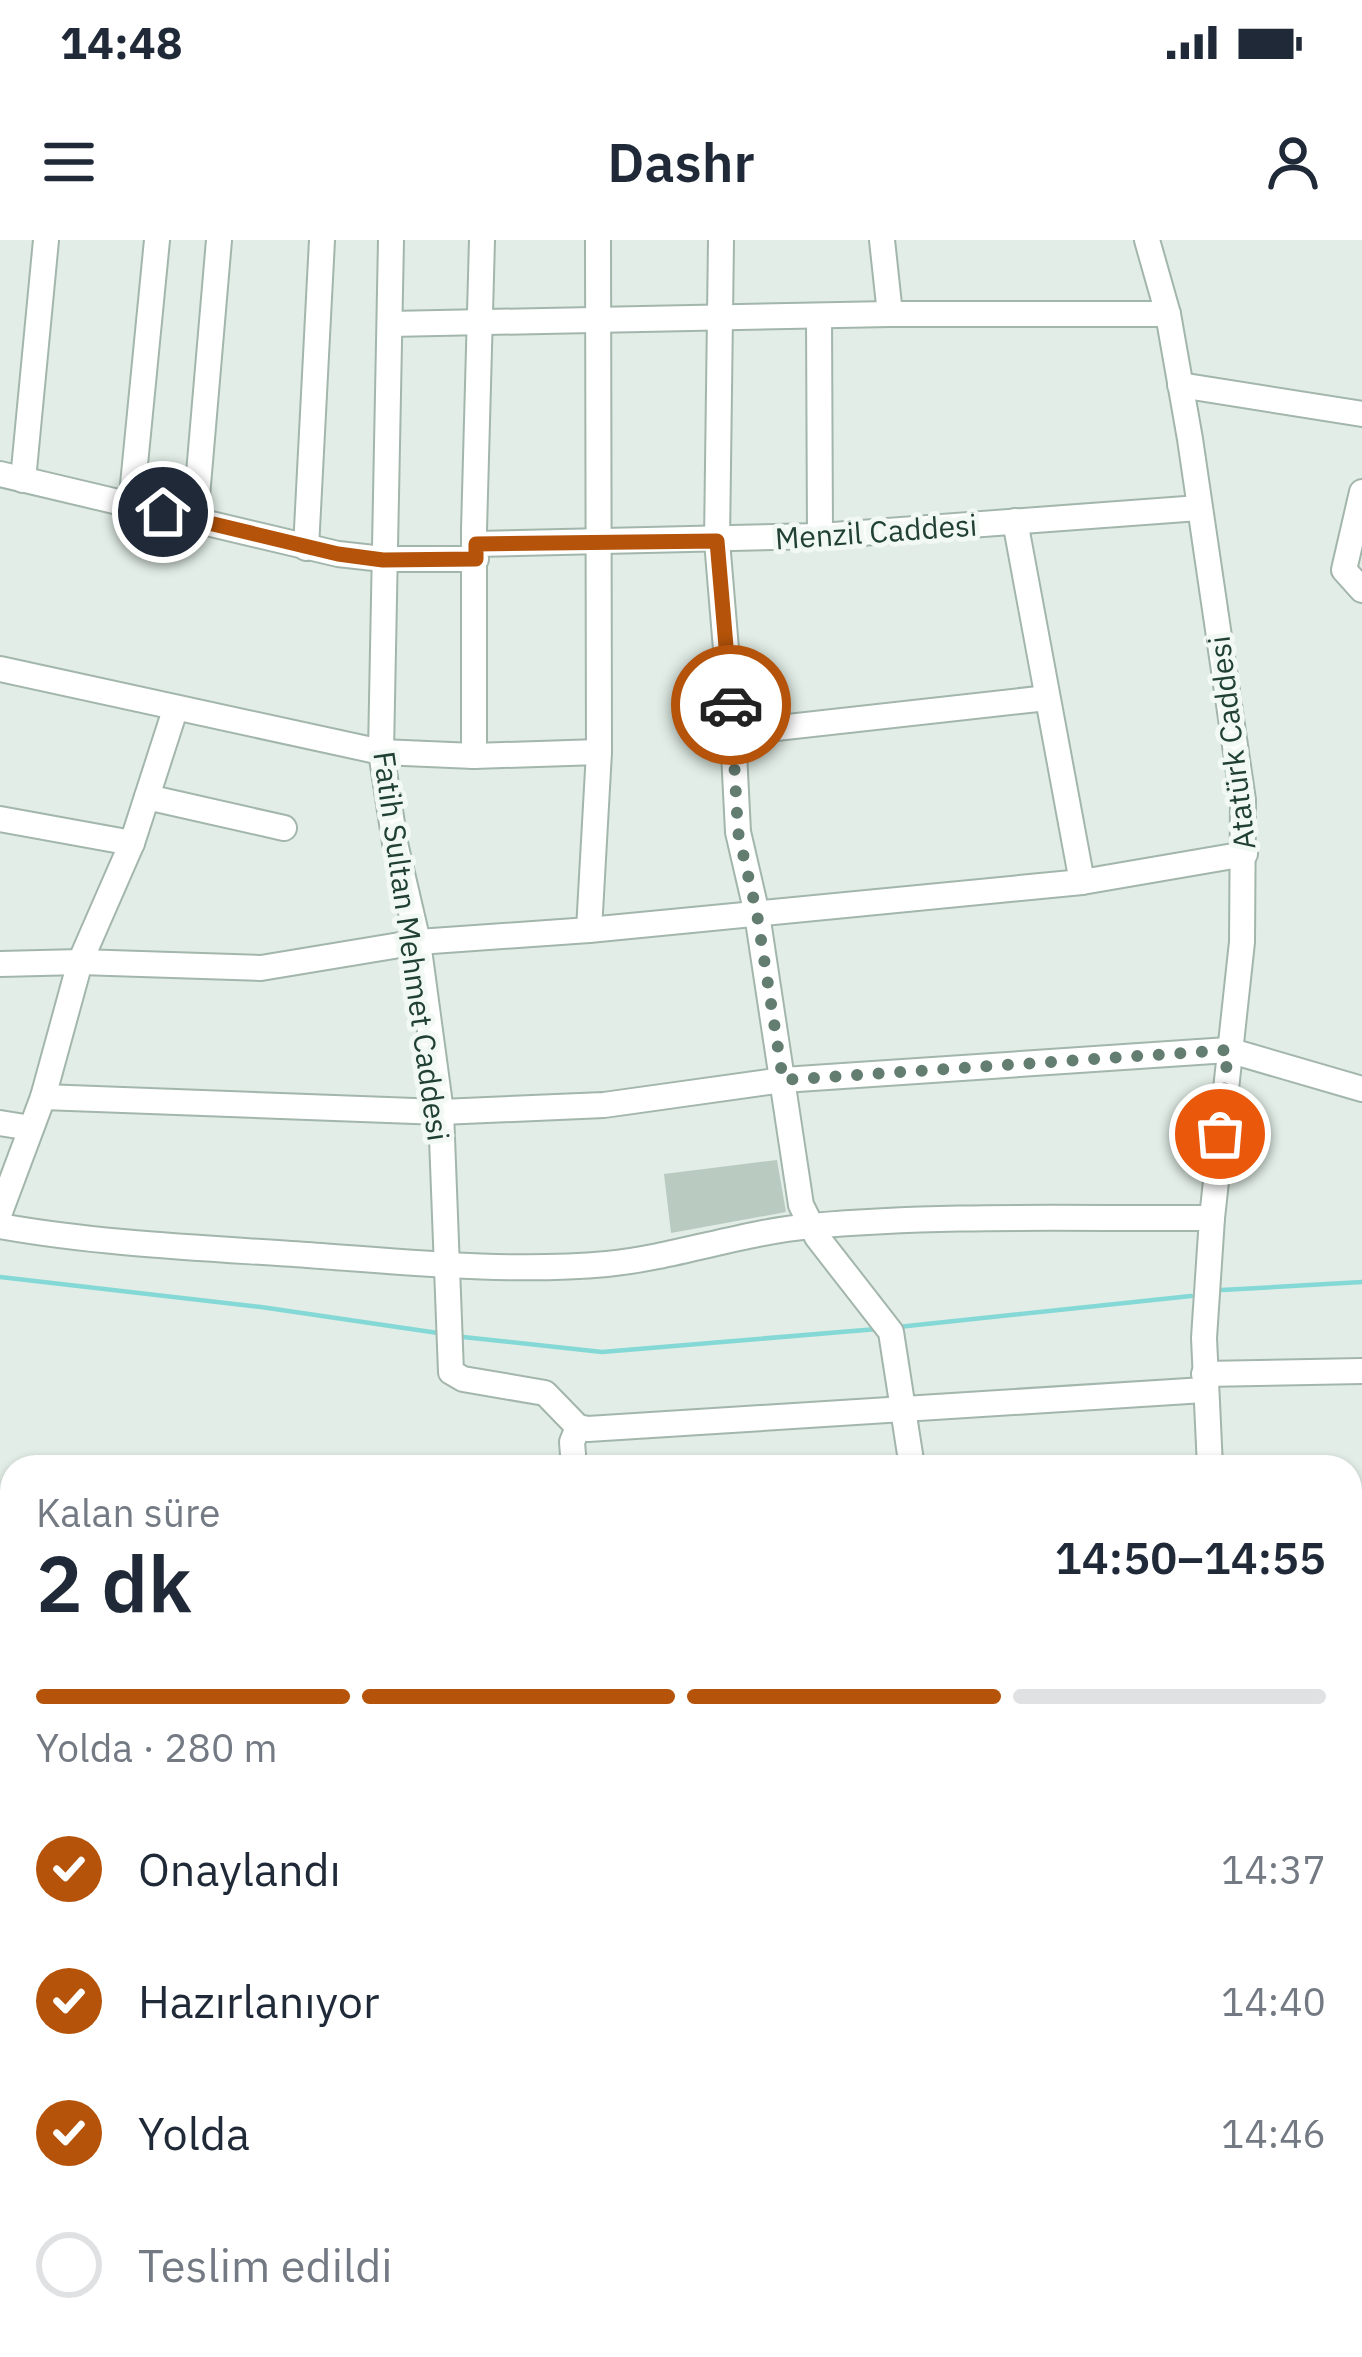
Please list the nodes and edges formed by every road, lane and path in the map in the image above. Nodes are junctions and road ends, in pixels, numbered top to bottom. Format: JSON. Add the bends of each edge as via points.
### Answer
{"nodes":[{"id":1,"x":46,"y":240,"type":"edge"},
{"id":2,"x":157,"y":240,"type":"edge"},
{"id":3,"x":219,"y":240,"type":"edge"},
{"id":4,"x":322,"y":240,"type":"edge"},
{"id":5,"x":392,"y":240,"type":"edge"},
{"id":6,"x":482,"y":240,"type":"edge"},
{"id":7,"x":598,"y":240,"type":"edge"},
{"id":8,"x":721,"y":240,"type":"edge"},
{"id":9,"x":883,"y":240,"type":"edge"},
{"id":10,"x":1147,"y":240,"type":"edge"},
{"id":11,"x":890,"y":314,"type":"junction"},
{"id":12,"x":1168,"y":314,"type":"junction"},
{"id":13,"x":819,"y":316,"type":"junction"},
{"id":14,"x":722,"y":318,"type":"junction"},
{"id":15,"x":598,"y":322,"type":"junction"},
{"id":16,"x":478,"y":323,"type":"junction"},
{"id":17,"x":390,"y":324,"type":"junction"},
{"id":18,"x":1180,"y":385,"type":"junction"},
{"id":19,"x":1362,"y":414,"type":"edge"},
{"id":20,"x":11,"y":477,"type":"edge"},
{"id":21,"x":1362,"y":492,"type":"edge"},
{"id":22,"x":131,"y":505,"type":"junction"},
{"id":23,"x":1199,"y":508,"type":"junction"},
{"id":24,"x":195,"y":520,"type":"junction"},
{"id":25,"x":1015,"y":520,"type":"junction"},
{"id":26,"x":1359,"y":521,"type":"edge"},
{"id":27,"x":820,"y":536,"type":"junction"},
{"id":28,"x":717,"y":541,"type":"junction"},
{"id":29,"x":600,"y":543,"type":"junction"},
{"id":30,"x":306,"y":548,"type":"junction"},
{"id":31,"x":476,"y":552,"type":"junction"},
{"id":32,"x":383,"y":560,"type":"junction"},
{"id":33,"x":1362,"y":590,"type":"edge"},
{"id":34,"x":0,"y":669,"type":"edge"},
{"id":35,"x":1047,"y":698,"type":"junction"},
{"id":36,"x":175,"y":710,"type":"junction"},
{"id":37,"x":733,"y":733,"type":"junction"},
{"id":38,"x":381,"y":752,"type":"junction"},
{"id":39,"x":599,"y":752,"type":"junction"},
{"id":40,"x":474,"y":756,"type":"junction"},
{"id":41,"x":147,"y":796,"type":"junction"},
{"id":42,"x":0,"y":819,"type":"edge"},
{"id":43,"x":284,"y":829,"type":"dead end"},
{"id":44,"x":132,"y":843,"type":"junction"},
{"id":45,"x":1245,"y":854,"type":"junction"},
{"id":46,"x":1082,"y":882,"type":"junction"},
{"id":47,"x":757,"y":914,"type":"junction"},
{"id":48,"x":589,"y":930,"type":"junction"},
{"id":49,"x":418,"y":942,"type":"junction"},
{"id":50,"x":80,"y":962,"type":"junction"},
{"id":51,"x":0,"y":964,"type":"edge"},
{"id":52,"x":1228,"y":1050,"type":"junction"},
{"id":53,"x":783,"y":1080,"type":"junction"},
{"id":54,"x":1362,"y":1089,"type":"edge"},
{"id":55,"x":43,"y":1097,"type":"junction"},
{"id":56,"x":441,"y":1112,"type":"junction"},
{"id":57,"x":0,"y":1123,"type":"edge"},
{"id":58,"x":32,"y":1128,"type":"junction"},
{"id":59,"x":0,"y":1212,"type":"edge"},
{"id":60,"x":1212,"y":1218,"type":"junction"},
{"id":61,"x":0,"y":1226,"type":"edge"},
{"id":62,"x":809,"y":1226,"type":"junction"},
{"id":63,"x":450,"y":1265,"type":"junction"},
{"id":64,"x":1362,"y":1370,"type":"edge"},
{"id":65,"x":1204,"y":1382,"type":"junction"},
{"id":66,"x":904,"y":1411,"type":"junction"},
{"id":67,"x":578,"y":1427,"type":"junction"},
{"id":68,"x":573,"y":1455,"type":"edge"},
{"id":69,"x":910,"y":1455,"type":"edge"},
{"id":70,"x":1209,"y":1455,"type":"edge"}],
"edges":[{"from":1,"to":20,"type":"street"},
{"from":2,"to":22,"type":"street"},
{"from":3,"to":24,"type":"street"},
{"from":4,"to":30,"type":"street"},
{"from":5,"to":17,"type":"street","name":"Fatih Sultan Mehmet Caddesi"},
{"from":6,"to":16,"type":"street"},
{"from":7,"to":15,"type":"street"},
{"from":8,"to":14,"type":"street"},
{"from":9,"to":11,"type":"street"},
{"from":10,"to":12,"type":"street","name":"Atatürk Caddesi"},
{"from":11,"to":12,"type":"street"},
{"from":11,"to":13,"type":"street"},
{"from":12,"to":18,"type":"street","name":"Atatürk Caddesi"},
{"from":13,"to":14,"type":"street"},
{"from":13,"to":27,"type":"street"},
{"from":14,"to":15,"type":"street"},
{"from":14,"to":28,"type":"street"},
{"from":15,"to":16,"type":"street"},
{"from":15,"to":29,"type":"street"},
{"from":16,"to":17,"type":"street"},
{"from":16,"to":31,"type":"street"},
{"from":17,"to":32,"type":"street","name":"Fatih Sultan Mehmet Caddesi"},
{"from":18,"to":19,"type":"street"},
{"from":18,"to":23,"type":"street","name":"Atatürk Caddesi"},
{"from":20,"to":22,"type":"street","name":"Menzil Caddesi"},
{"from":21,"to":26,"type":"street"},
{"from":22,"to":24,"type":"street","name":"Menzil Caddesi"},
{"from":23,"to":25,"type":"street","name":"Menzil Caddesi"},
{"from":23,"to":45,"type":"street","name":"Atatürk Caddesi"},
{"from":24,"to":30,"type":"street","name":"Menzil Caddesi"},
{"from":25,"to":27,"type":"street","name":"Menzil Caddesi"},
{"from":25,"to":35,"type":"street"},
{"from":26,"to":33,"type":"street","via":[[1344,569]]},
{"from":27,"to":28,"type":"street","name":"Menzil Caddesi"},
{"from":28,"to":29,"type":"street","name":"Menzil Caddesi"},
{"from":28,"to":37,"type":"street"},
{"from":29,"to":31,"type":"street","name":"Menzil Caddesi"},
{"from":29,"to":39,"type":"street"},
{"from":30,"to":32,"type":"street","name":"Menzil Caddesi"},
{"from":31,"to":32,"type":"street","name":"Menzil Caddesi"},
{"from":31,"to":40,"type":"street"},
{"from":32,"to":38,"type":"street","name":"Fatih Sultan Mehmet Caddesi"},
{"from":34,"to":36,"type":"street"},
{"from":35,"to":37,"type":"street"},
{"from":35,"to":46,"type":"street"},
{"from":36,"to":38,"type":"street"},
{"from":36,"to":41,"type":"street"},
{"from":37,"to":47,"type":"street","via":[[738,832]]},
{"from":38,"to":40,"type":"street"},
{"from":38,"to":49,"type":"street","name":"Fatih Sultan Mehmet Caddesi"},
{"from":39,"to":40,"type":"street"},
{"from":39,"to":48,"type":"street"},
{"from":41,"to":43,"type":"street"},
{"from":41,"to":44,"type":"street"},
{"from":42,"to":44,"type":"street"},
{"from":44,"to":50,"type":"street"},
{"from":45,"to":46,"type":"street"},
{"from":45,"to":52,"type":"street","name":"Atatürk Caddesi"},
{"from":46,"to":47,"type":"street"},
{"from":47,"to":48,"type":"street"},
{"from":47,"to":53,"type":"street"},
{"from":48,"to":49,"type":"street"},
{"from":49,"to":50,"type":"street","via":[[261,968]]},
{"from":49,"to":56,"type":"street","name":"Fatih Sultan Mehmet Caddesi"},
{"from":50,"to":51,"type":"street"},
{"from":50,"to":55,"type":"street"},
{"from":52,"to":53,"type":"street"},
{"from":52,"to":54,"type":"street"},
{"from":52,"to":60,"type":"street","name":"Atatürk Caddesi"},
{"from":53,"to":56,"type":"street","via":[[604,1105]]},
{"from":53,"to":62,"type":"street"},
{"from":55,"to":56,"type":"street"},
{"from":55,"to":58,"type":"street"},
{"from":56,"to":63,"type":"street","name":"Fatih Sultan Mehmet Caddesi"},
{"from":57,"to":58,"type":"street"},
{"from":58,"to":59,"type":"street"},
{"from":60,"to":62,"type":"street"},
{"from":60,"to":65,"type":"street","name":"Atatürk Caddesi"},
{"from":61,"to":63,"type":"street"},
{"from":62,"to":63,"type":"street","via":[[609,1264]]},
{"from":62,"to":66,"type":"street","via":[[891,1332]]},
{"from":63,"to":67,"type":"street","name":"Fatih Sultan Mehmet Caddesi","via":[[452,1372],[545,1393]]},
{"from":64,"to":65,"type":"street"},
{"from":65,"to":66,"type":"street"},
{"from":65,"to":70,"type":"street","name":"Atatürk Caddesi"},
{"from":66,"to":67,"type":"street"},
{"from":66,"to":69,"type":"street"},
{"from":67,"to":68,"type":"street"}]}
